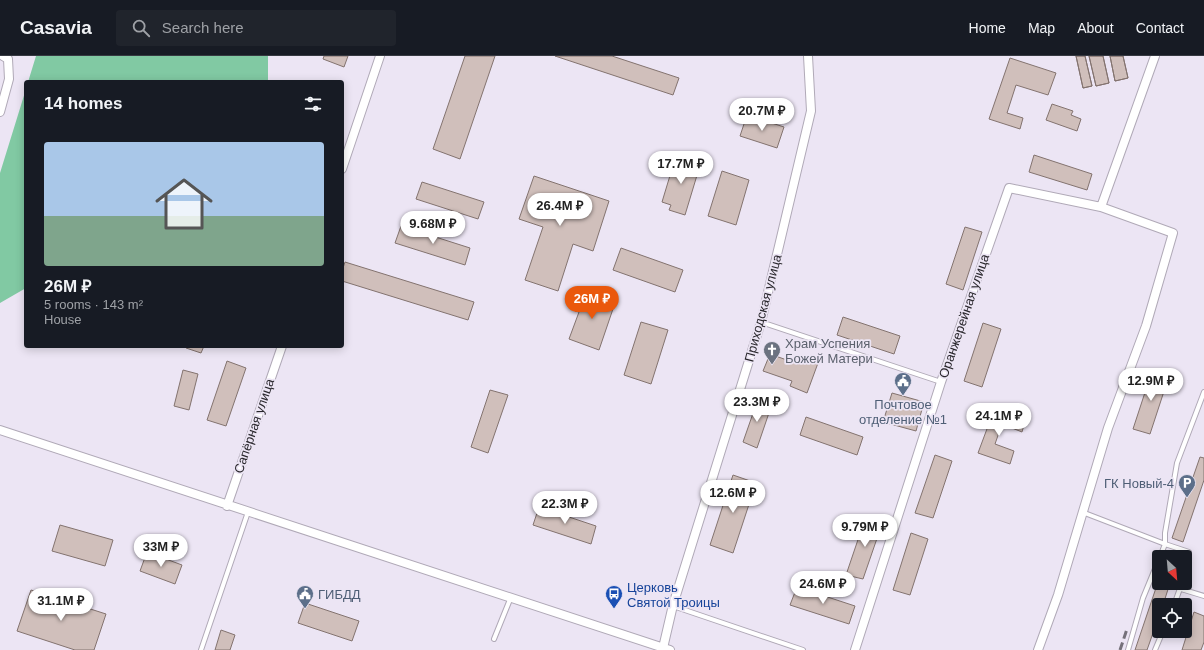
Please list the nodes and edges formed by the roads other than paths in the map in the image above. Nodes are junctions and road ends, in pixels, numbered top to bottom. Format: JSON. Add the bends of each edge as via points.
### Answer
{"nodes":[{"id":1,"x":3,"y":56,"type":"edge"},
{"id":2,"x":380,"y":56,"type":"edge"},
{"id":3,"x":808,"y":56,"type":"edge"},
{"id":4,"x":1155,"y":56,"type":"edge"},
{"id":5,"x":0,"y":112,"type":"edge"},
{"id":6,"x":344,"y":163,"type":"edge"},
{"id":7,"x":1101,"y":207,"type":"junction"},
{"id":8,"x":761,"y":322,"type":"junction"},
{"id":9,"x":281,"y":348,"type":"edge"},
{"id":10,"x":941,"y":382,"type":"junction"},
{"id":11,"x":1204,"y":392,"type":"edge"},
{"id":12,"x":0,"y":430,"type":"edge"},
{"id":13,"x":228,"y":506,"type":"junction"},
{"id":14,"x":248,"y":512,"type":"junction"},
{"id":15,"x":1081,"y":512,"type":"junction"},
{"id":16,"x":1165,"y":544,"type":"junction"},
{"id":17,"x":1162,"y":550,"type":"edge"},
{"id":18,"x":1183,"y":550,"type":"edge"},
{"id":19,"x":1152,"y":576,"type":"edge"},
{"id":20,"x":1184,"y":590,"type":"edge"},
{"id":21,"x":512,"y":596,"type":"junction"},
{"id":22,"x":1204,"y":596,"type":"edge"},
{"id":23,"x":673,"y":606,"type":"junction"},
{"id":24,"x":1160,"y":638,"type":"edge"},
{"id":25,"x":494,"y":639,"type":"dead end"},
{"id":26,"x":666,"y":649,"type":"edge"},
{"id":27,"x":201,"y":650,"type":"edge"},
{"id":28,"x":803,"y":650,"type":"edge"},
{"id":29,"x":855,"y":650,"type":"edge"},
{"id":30,"x":1038,"y":650,"type":"edge"},
{"id":31,"x":1128,"y":650,"type":"edge"},
{"id":32,"x":1155,"y":650,"type":"edge"}],
"edges":[{"from":1,"to":5,"type":"street","via":[[8,59],[9,79]]},
{"from":2,"to":6,"type":"street"},
{"from":3,"to":8,"type":"street","name":"Приходская улица","via":[[812,111]]},
{"from":4,"to":7,"type":"street"},
{"from":7,"to":10,"type":"street","name":"Оранжерейная улица","via":[[1009,188]]},
{"from":7,"to":15,"type":"street","via":[[1173,233],[1146,326],[1108,428]]},
{"from":8,"to":10,"type":"lane"},
{"from":8,"to":23,"type":"street","name":"Приходская улица"},
{"from":9,"to":13,"type":"street","name":"Сапёрная улица"},
{"from":10,"to":29,"type":"street","name":"Оранжерейная улица"},
{"from":11,"to":16,"type":"lane","via":[[1178,463]]},
{"from":12,"to":13,"type":"street"},
{"from":13,"to":14,"type":"street"},
{"from":14,"to":21,"type":"street"},
{"from":14,"to":27,"type":"lane"},
{"from":15,"to":16,"type":"lane"},
{"from":15,"to":30,"type":"street","via":[[1058,595]]},
{"from":16,"to":17,"type":"lane"},
{"from":16,"to":18,"type":"lane"},
{"from":19,"to":31,"type":"lane"},
{"from":20,"to":22,"type":"lane"},
{"from":21,"to":25,"type":"lane"},
{"from":21,"to":26,"type":"street"},
{"from":23,"to":26,"type":"street","name":"Приходская улица"},
{"from":23,"to":28,"type":"lane"},
{"from":24,"to":32,"type":"lane"}]}
